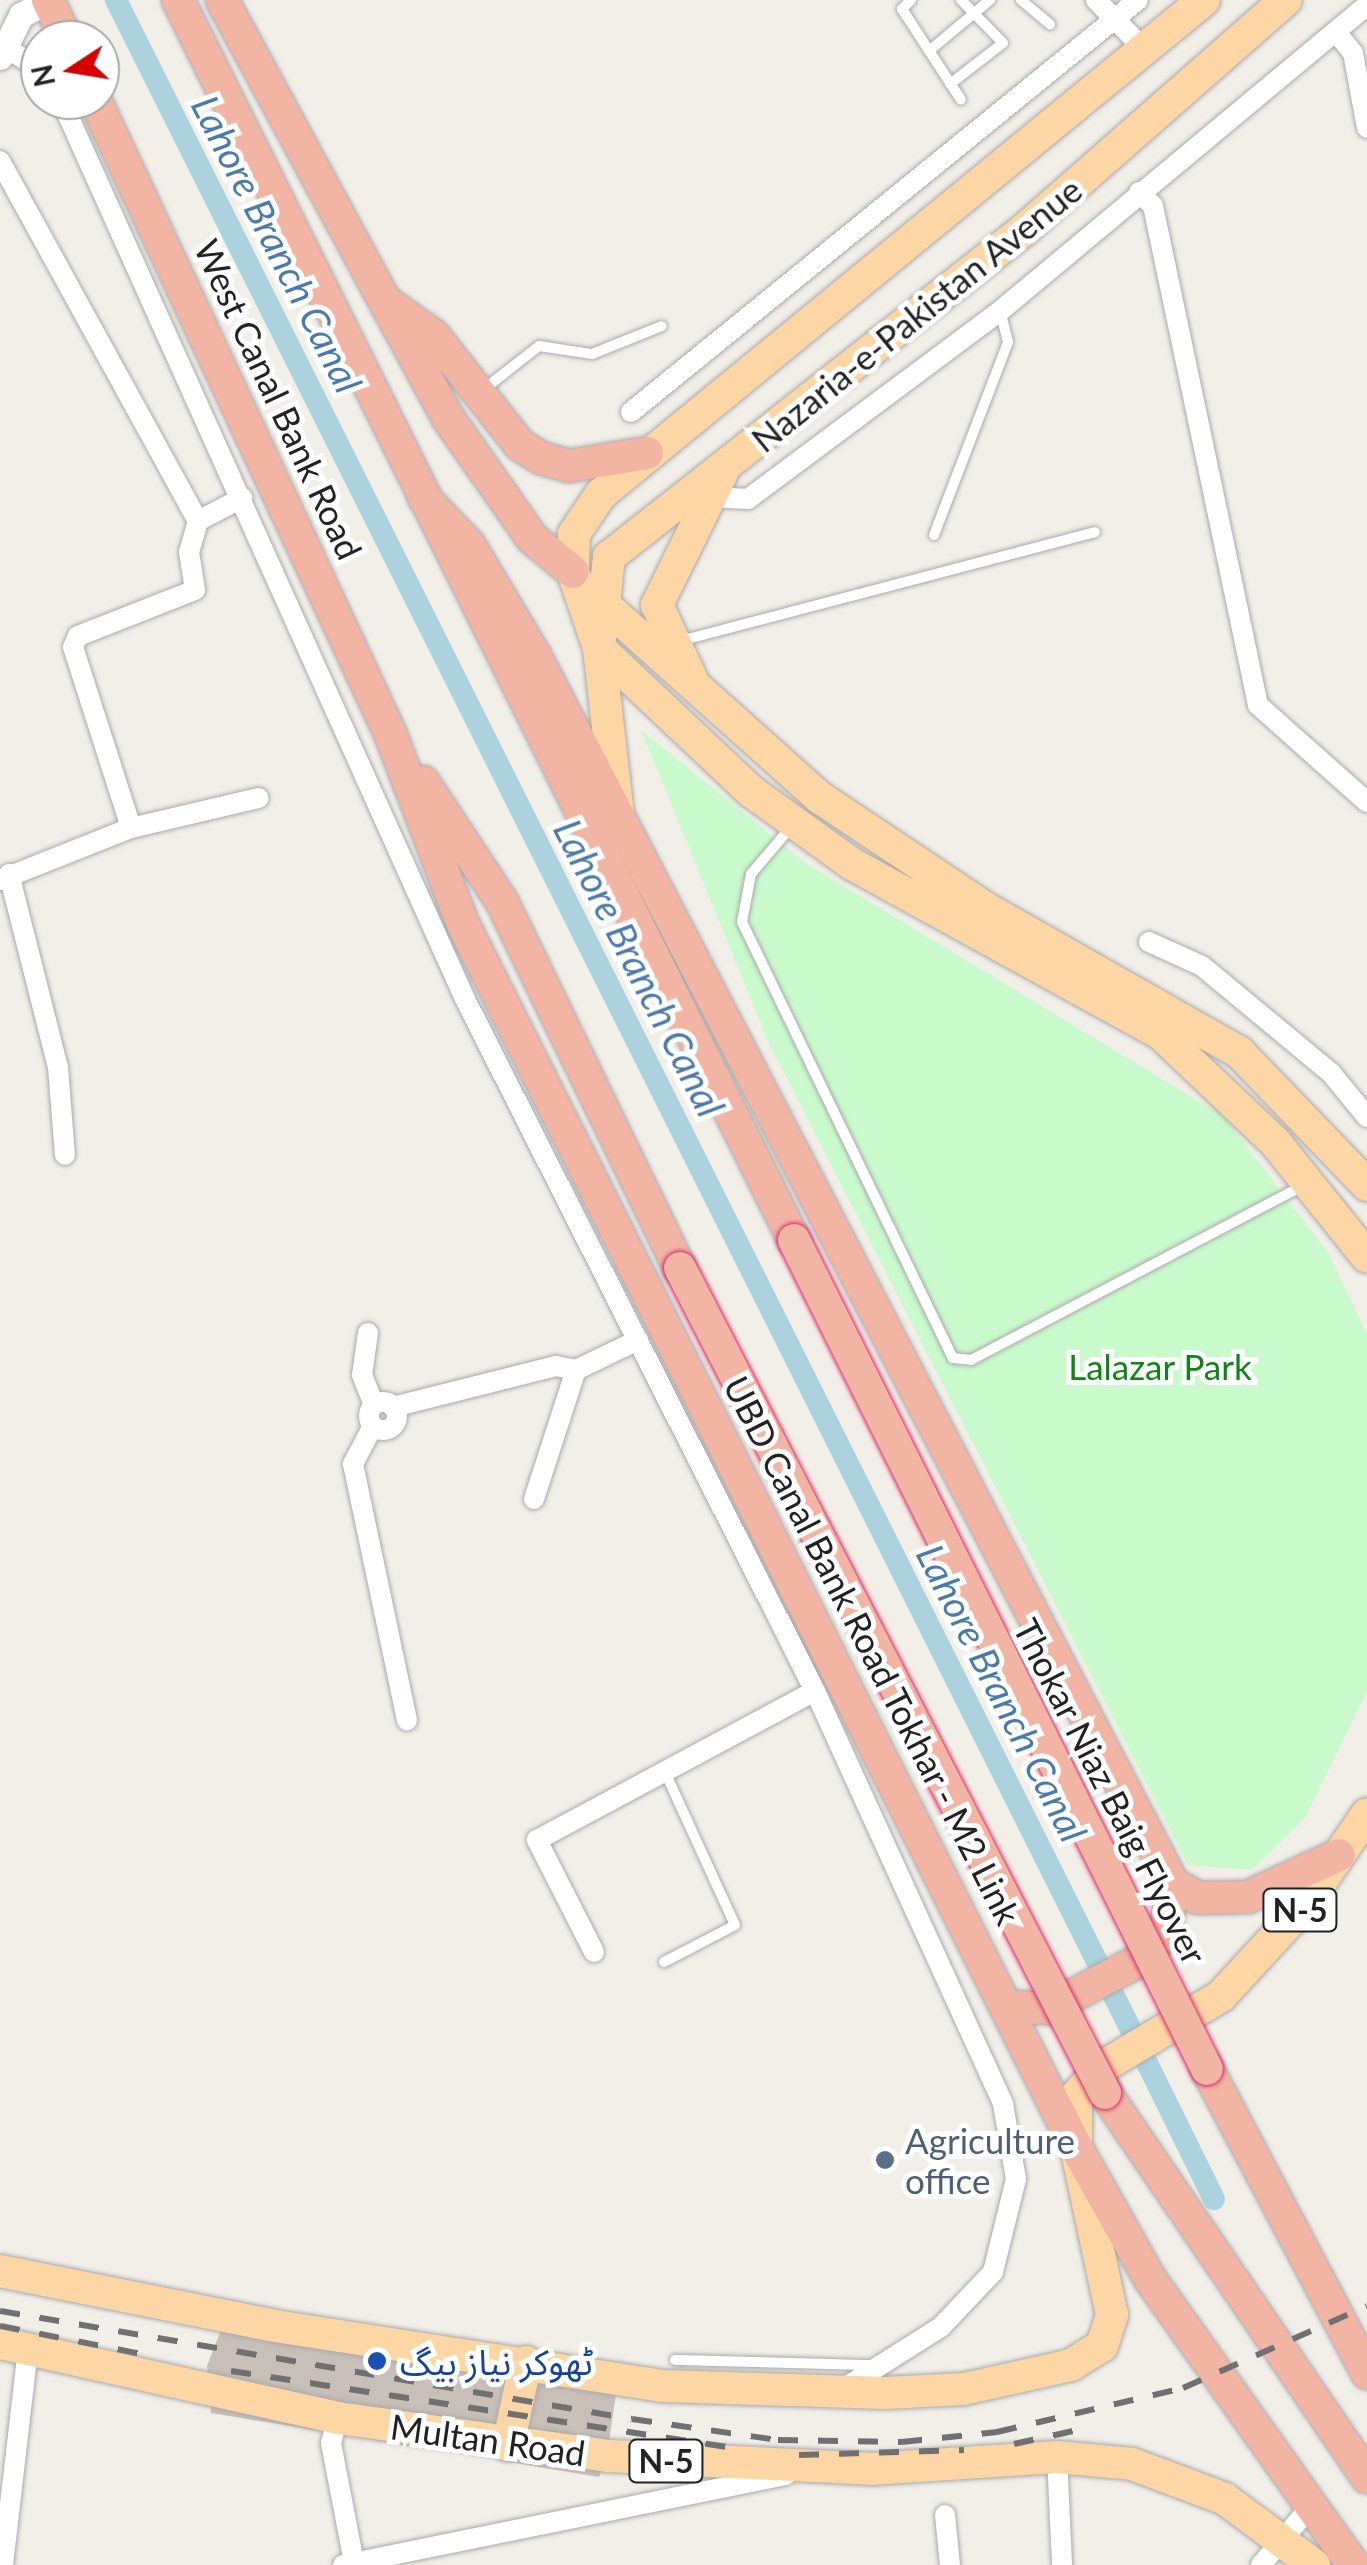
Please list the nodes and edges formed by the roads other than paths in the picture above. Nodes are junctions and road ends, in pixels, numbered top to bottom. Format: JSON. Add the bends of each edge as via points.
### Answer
{"nodes":[{"id":1,"x":48,"y":0,"type":"edge"},
{"id":2,"x":178,"y":0,"type":"edge"},
{"id":3,"x":222,"y":0,"type":"edge"},
{"id":4,"x":911,"y":0,"type":"edge"},
{"id":5,"x":961,"y":0,"type":"edge"},
{"id":6,"x":990,"y":0,"type":"edge"},
{"id":7,"x":1021,"y":0,"type":"edge"},
{"id":8,"x":1096,"y":0,"type":"edge"},
{"id":9,"x":1138,"y":0,"type":"edge"},
{"id":10,"x":1286,"y":0,"type":"edge"},
{"id":11,"x":1193,"y":4,"type":"edge"},
{"id":12,"x":1367,"y":5,"type":"edge"},
{"id":13,"x":974,"y":14,"type":"junction"},
{"id":14,"x":1116,"y":17,"type":"junction"},
{"id":15,"x":1050,"y":24,"type":"dead end"},
{"id":16,"x":1336,"y":32,"type":"junction"},
{"id":17,"x":1144,"y":49,"type":"junction"},
{"id":18,"x":2,"y":50,"type":"edge"},
{"id":19,"x":929,"y":51,"type":"junction"},
{"id":20,"x":950,"y":84,"type":"junction"},
{"id":21,"x":961,"y":100,"type":"dead end"},
{"id":22,"x":70,"y":120,"type":"edge"},
{"id":23,"x":103,"y":120,"type":"edge"},
{"id":24,"x":1367,"y":128,"type":"edge"},
{"id":25,"x":0,"y":161,"type":"edge"},
{"id":26,"x":1139,"y":192,"type":"junction"},
{"id":27,"x":381,"y":299,"type":"junction"},
{"id":28,"x":1000,"y":310,"type":"junction"},
{"id":29,"x":662,"y":326,"type":"dead end"},
{"id":30,"x":478,"y":394,"type":"junction"},
{"id":31,"x":631,"y":412,"type":"dead end"},
{"id":32,"x":647,"y":453,"type":"junction"},
{"id":33,"x":717,"y":483,"type":"junction"},
{"id":34,"x":242,"y":498,"type":"junction"},
{"id":35,"x":424,"y":498,"type":"junction"},
{"id":36,"x":198,"y":521,"type":"junction"},
{"id":37,"x":1095,"y":532,"type":"dead end"},
{"id":38,"x":934,"y":534,"type":"dead end"},
{"id":39,"x":573,"y":572,"type":"junction"},
{"id":40,"x":598,"y":600,"type":"junction"},
{"id":41,"x":674,"y":643,"type":"junction"},
{"id":42,"x":599,"y":648,"type":"junction"},
{"id":43,"x":702,"y":701,"type":"junction"},
{"id":44,"x":390,"y":732,"type":"junction"},
{"id":45,"x":260,"y":798,"type":"dead end"},
{"id":46,"x":1367,"y":802,"type":"edge"},
{"id":47,"x":618,"y":814,"type":"junction"},
{"id":48,"x":795,"y":822,"type":"junction"},
{"id":49,"x":131,"y":828,"type":"junction"},
{"id":50,"x":4,"y":877,"type":"edge"},
{"id":51,"x":632,"y":924,"type":"junction"},
{"id":52,"x":1150,"y":942,"type":"dead end"},
{"id":53,"x":1367,"y":1117,"type":"edge"},
{"id":54,"x":65,"y":1155,"type":"dead end"},
{"id":55,"x":1310,"y":1182,"type":"junction"},
{"id":56,"x":1367,"y":1186,"type":"edge"},
{"id":57,"x":1367,"y":1258,"type":"edge"},
{"id":58,"x":368,"y":1333,"type":"dead end"},
{"id":59,"x":638,"y":1340,"type":"junction"},
{"id":60,"x":576,"y":1370,"type":"junction"},
{"id":61,"x":380,"y":1413,"type":"junction"},
{"id":62,"x":534,"y":1498,"type":"dead end"},
{"id":63,"x":816,"y":1691,"type":"junction"},
{"id":64,"x":407,"y":1720,"type":"dead end"},
{"id":65,"x":664,"y":1771,"type":"junction"},
{"id":66,"x":1367,"y":1814,"type":"edge"},
{"id":67,"x":1339,"y":1855,"type":"junction"},
{"id":68,"x":1173,"y":1884,"type":"junction"},
{"id":69,"x":594,"y":1952,"type":"dead end"},
{"id":70,"x":664,"y":1962,"type":"dead end"},
{"id":71,"x":1008,"y":2007,"type":"junction"},
{"id":72,"x":1076,"y":2147,"type":"junction"},
{"id":73,"x":0,"y":2270,"type":"edge"},
{"id":74,"x":14,"y":2346,"type":"edge"},
{"id":75,"x":675,"y":2360,"type":"dead end"},
{"id":76,"x":526,"y":2362,"type":"junction"},
{"id":77,"x":870,"y":2364,"type":"junction"},
{"id":78,"x":1367,"y":2373,"type":"edge"},
{"id":79,"x":753,"y":2377,"type":"junction"},
{"id":80,"x":837,"y":2392,"type":"junction"},
{"id":81,"x":338,"y":2418,"type":"junction"},
{"id":82,"x":508,"y":2445,"type":"junction"},
{"id":83,"x":1057,"y":2457,"type":"junction"},
{"id":84,"x":817,"y":2467,"type":"junction"},
{"id":85,"x":1367,"y":2476,"type":"edge"},
{"id":86,"x":1311,"y":2506,"type":"junction"},
{"id":87,"x":945,"y":2515,"type":"dead end"},
{"id":88,"x":1285,"y":2539,"type":"junction"},
{"id":89,"x":348,"y":2564,"type":"edge"},
{"id":90,"x":3,"y":2565,"type":"edge"},
{"id":91,"x":950,"y":2565,"type":"edge"},
{"id":92,"x":1062,"y":2565,"type":"edge"},
{"id":93,"x":1260,"y":2565,"type":"edge"},
{"id":94,"x":1314,"y":2565,"type":"edge"},
{"id":95,"x":1352,"y":2565,"type":"edge"}],
"edges":[{"from":1,"to":18,"type":"street","via":[[20,15]]},
{"from":2,"to":35,"type":"highway","name":"Thokar Niaz Baig Flyover"},
{"from":3,"to":27,"type":"highway"},
{"from":4,"to":19,"type":"lane","via":[[902,9]]},
{"from":5,"to":13,"type":"lane"},
{"from":6,"to":13,"type":"lane"},
{"from":7,"to":15,"type":"lane"},
{"from":8,"to":14,"type":"street"},
{"from":9,"to":14,"type":"street"},
{"from":10,"to":33,"type":"main road","name":"Nazaria-e-Pakistan Avenue","via":[[1025,229]]},
{"from":11,"to":17,"type":"main road","name":"Nazaria-e-Pakistan Avenue"},
{"from":12,"to":16,"type":"street"},
{"from":13,"to":19,"type":"lane"},
{"from":13,"to":20,"type":"lane","via":[[1003,44]]},
{"from":14,"to":17,"type":"street"},
{"from":14,"to":31,"type":"street"},
{"from":16,"to":24,"type":"street","via":[[1353,53]]},
{"from":16,"to":26,"type":"street"},
{"from":17,"to":32,"type":"main road","name":"Nazaria-e-Pakistan Avenue"},
{"from":19,"to":20,"type":"lane"},
{"from":20,"to":21,"type":"lane"},
{"from":22,"to":34,"type":"street"},
{"from":23,"to":44,"type":"highway","name":"West Canal Bank Road"},
{"from":25,"to":36,"type":"street"},
{"from":26,"to":28,"type":"street"},
{"from":26,"to":46,"type":"street","via":[[1153,206],[1258,704]]},
{"from":27,"to":30,"type":"highway","via":[[434,336]]},
{"from":27,"to":39,"type":"highway","via":[[492,488]]},
{"from":28,"to":33,"type":"street","via":[[748,499]]},
{"from":28,"to":38,"type":"lane","via":[[1008,342]]},
{"from":29,"to":30,"type":"lane","via":[[592,354],[539,346]]},
{"from":30,"to":32,"type":"highway","via":[[541,458],[568,466]]},
{"from":32,"to":39,"type":"main road","name":"Nazaria-e-Pakistan Avenue","via":[[582,514]]},
{"from":33,"to":40,"type":"main road","name":"Nazaria-e-Pakistan Avenue","via":[[628,537],[603,570]]},
{"from":33,"to":41,"type":"main road","via":[[661,590]]},
{"from":34,"to":36,"type":"street"},
{"from":34,"to":59,"type":"street","via":[[465,1000]]},
{"from":35,"to":47,"type":"highway","via":[[468,545]]},
{"from":35,"to":51,"type":"highway","name":"Thokar Niaz Baig Flyover"},
{"from":36,"to":49,"type":"street","via":[[188,552],[196,590],[78,636],[73,647]]},
{"from":37,"to":41,"type":"lane"},
{"from":39,"to":40,"type":"main road"},
{"from":39,"to":42,"type":"main road"},
{"from":40,"to":42,"type":"main road","name":"Nazaria-e-Pakistan Avenue"},
{"from":40,"to":43,"type":"main road"},
{"from":41,"to":43,"type":"main road"},
{"from":42,"to":47,"type":"main road"},
{"from":42,"to":48,"type":"main road"},
{"from":43,"to":56,"type":"main road","via":[[894,850],[1239,1052]]},
{"from":44,"to":71,"type":"highway","name":"UBD Canal Bank Road Tokhar - M2 Link","via":[[463,924]]},
{"from":44,"to":85,"type":"highway","bridge":true,"via":[[502,902],[680,1268],[1136,2150]]},
{"from":45,"to":49,"type":"street"},
{"from":47,"to":51,"type":"main road"},
{"from":47,"to":68,"type":"highway"},
{"from":48,"to":55,"type":"main road","via":[[852,864],[1161,1034],[1210,1072]]},
{"from":48,"to":55,"type":"lane","via":[[751,874],[742,922],[953,1358],[989,1351]]},
{"from":49,"to":50,"type":"street"},
{"from":50,"to":54,"type":"street","via":[[58,1067]]},
{"from":51,"to":78,"type":"highway","name":"Thokar Niaz Baig Flyover","bridge":true},
{"from":52,"to":53,"type":"street","via":[[1202,966],[1320,1063]]},
{"from":55,"to":57,"type":"main road"},
{"from":58,"to":61,"type":"street","via":[[361,1370]]},
{"from":59,"to":60,"type":"street"},
{"from":59,"to":63,"type":"street"},
{"from":60,"to":61,"type":"street","via":[[556,1366]]},
{"from":60,"to":62,"type":"street"},
{"from":61,"to":64,"type":"street","via":[[352,1464]]},
{"from":63,"to":65,"type":"street"},
{"from":63,"to":77,"type":"street","via":[[1003,2104],[1016,2179],[1010,2230],[974,2301]]},
{"from":65,"to":69,"type":"street","via":[[537,1840]]},
{"from":65,"to":70,"type":"lane","via":[[735,1925]]},
{"from":66,"to":67,"type":"main road","number":"N-5"},
{"from":67,"to":68,"type":"highway","via":[[1296,1883],[1248,1897],[1198,1898]]},
{"from":67,"to":72,"type":"main road","number":"N-5","bridge":true,"via":[[1221,1996],[1084,2083]]},
{"from":68,"to":71,"type":"highway","via":[[1165,1934],[1136,1964],[1064,2002]]},
{"from":71,"to":72,"type":"highway","name":"UBD Canal Bank Road Tokhar - M2 Link"},
{"from":72,"to":80,"type":"main road","number":"N-5","via":[[1112,2288],[1102,2346],[1071,2365],[998,2383]]},
{"from":72,"to":86,"type":"highway","name":"UBD Canal Bank Road Tokhar - M2 Link","via":[[1150,2279]]},
{"from":73,"to":76,"type":"main road","number":"N-5","via":[[275,2326]]},
{"from":74,"to":81,"type":"main road","name":"Multan Road","number":"N-5"},
{"from":74,"to":90,"type":"street"},
{"from":75,"to":79,"type":"lane"},
{"from":76,"to":79,"type":"main road","number":"N-5"},
{"from":76,"to":82,"type":"main road"},
{"from":77,"to":79,"type":"lane"},
{"from":77,"to":80,"type":"street"},
{"from":79,"to":80,"type":"main road","number":"N-5"},
{"from":81,"to":82,"type":"main road","name":"Multan Road","number":"N-5"},
{"from":81,"to":89,"type":"street","via":[[331,2443]]},
{"from":82,"to":84,"type":"main road","name":"Multan Road","number":"N-5"},
{"from":83,"to":84,"type":"main road","name":"Multan Road","number":"N-5"},
{"from":83,"to":88,"type":"main road","name":"Multan Road","number":"N-5","via":[[1132,2464],[1196,2485]]},
{"from":83,"to":92,"type":"street"},
{"from":84,"to":89,"type":"street"},
{"from":86,"to":88,"type":"street"},
{"from":86,"to":95,"type":"highway","name":"UBD Canal Bank Road Tokhar - M2 Link"},
{"from":87,"to":91,"type":"street"},
{"from":88,"to":93,"type":"street"},
{"from":88,"to":94,"type":"main road","name":"Multan Road","number":"N-5"}]}
